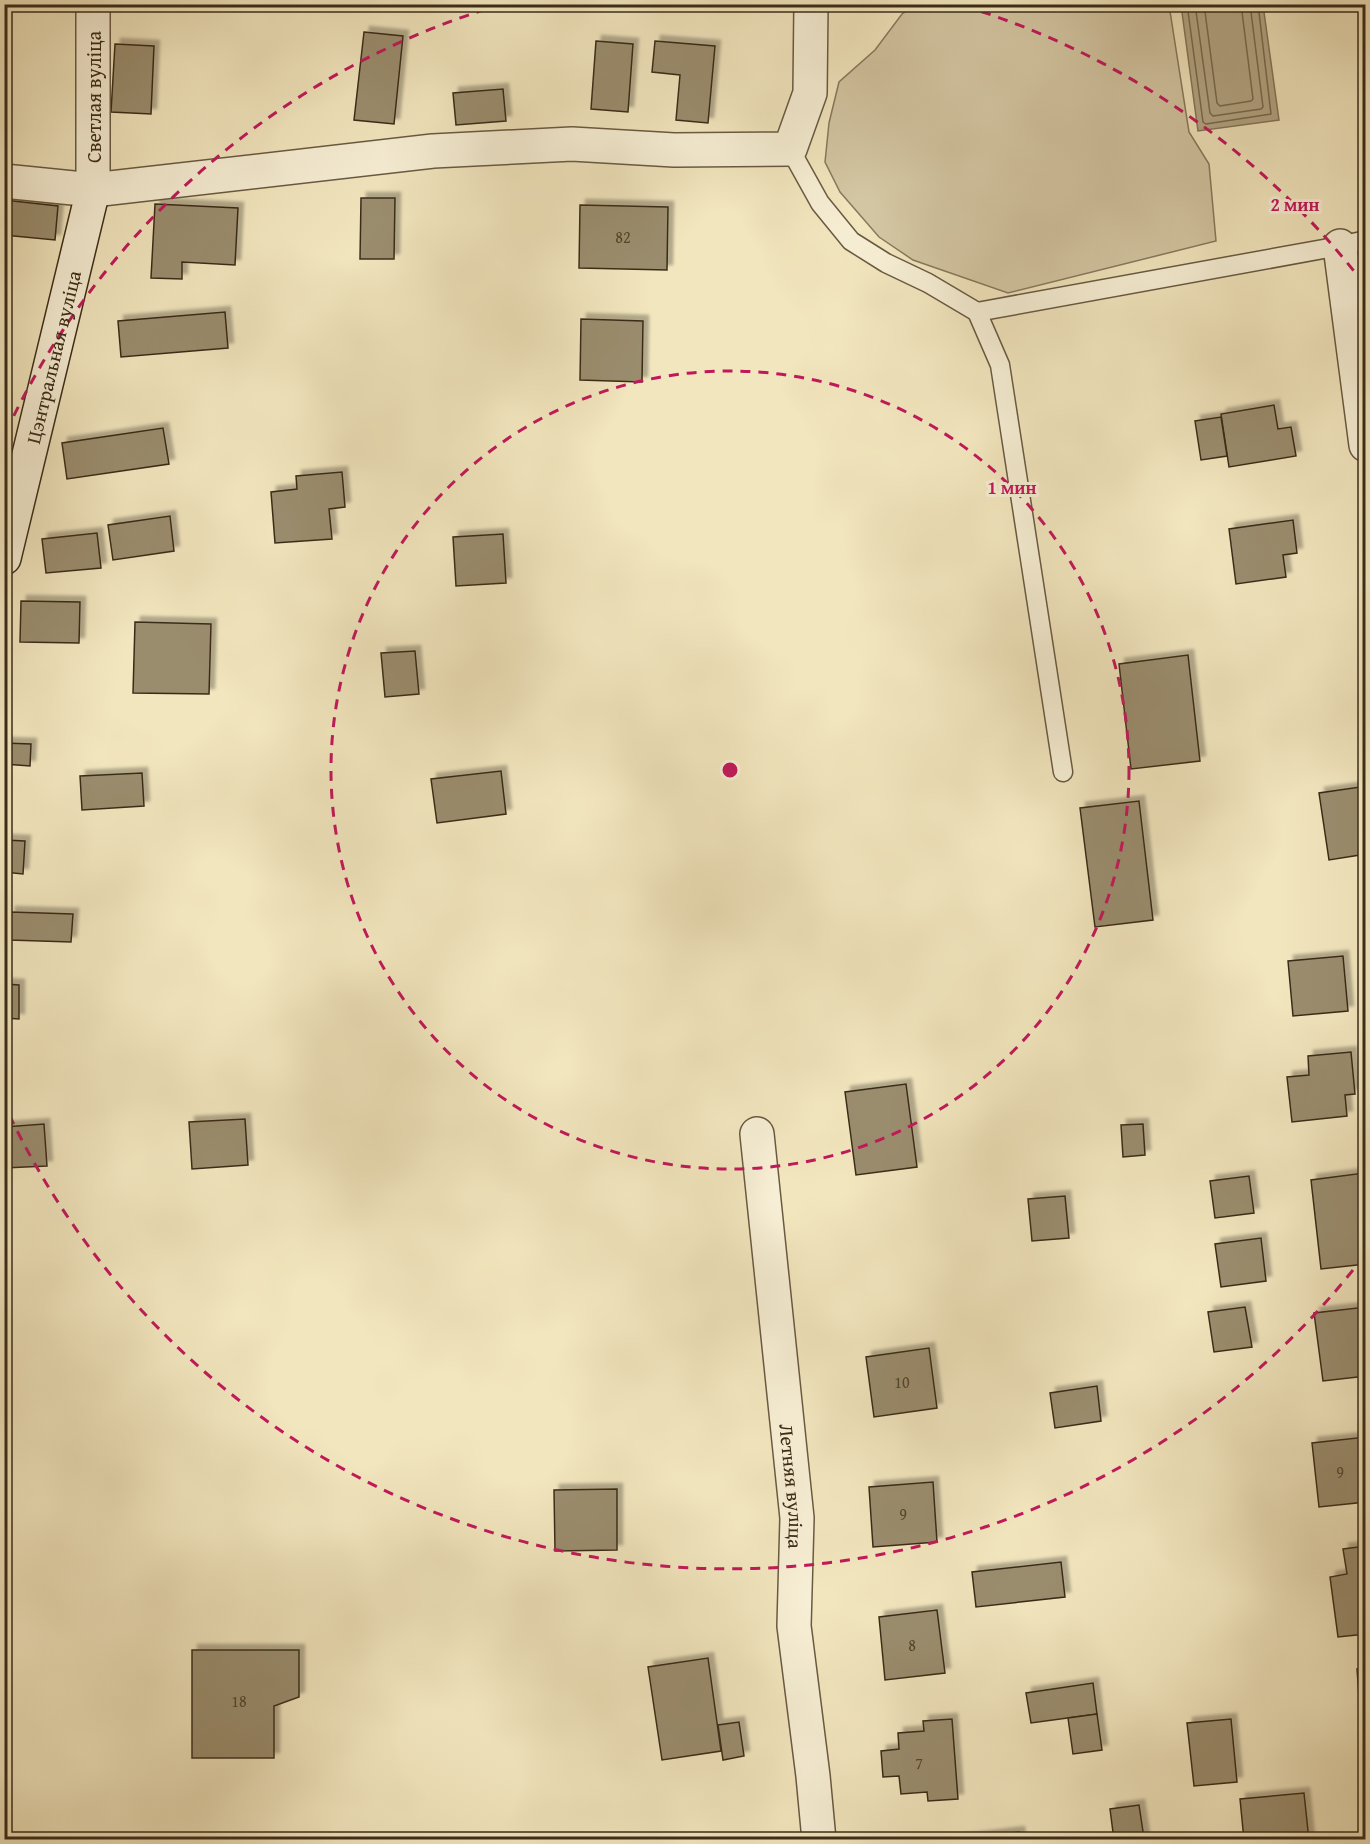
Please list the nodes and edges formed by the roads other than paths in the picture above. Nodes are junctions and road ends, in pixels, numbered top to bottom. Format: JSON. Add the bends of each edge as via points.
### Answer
{"nodes":[{"id":1,"x":93,"y":4,"type":"edge"},
{"id":2,"x":811,"y":4,"type":"edge"},
{"id":3,"x":790,"y":149,"type":"junction"},
{"id":4,"x":4,"y":181,"type":"edge"},
{"id":5,"x":93,"y":190,"type":"junction"},
{"id":6,"x":1353,"y":243,"type":"edge"},
{"id":7,"x":977,"y":312,"type":"junction"},
{"id":8,"x":1365,"y":445,"type":"edge"},
{"id":9,"x":4,"y":558,"type":"edge"},
{"id":10,"x":1064,"y":772,"type":"dead end"},
{"id":11,"x":757,"y":1134,"type":"dead end"},
{"id":12,"x":819,"y":1839,"type":"edge"}],
"edges":[{"from":1,"to":5,"type":"street","name":"Светлая вуліца"},
{"from":2,"to":3,"type":"street","via":[[810,93]]},
{"from":3,"to":5,"type":"street","via":[[674,150],[572,144],[433,151]]},
{"from":3,"to":7,"type":"lane","via":[[820,203],[851,241]]},
{"from":4,"to":5,"type":"street"},
{"from":5,"to":9,"type":"street","name":"Цэнтральная вуліца"},
{"from":6,"to":7,"type":"lane"},
{"from":6,"to":8,"type":"street"},
{"from":7,"to":10,"type":"lane","via":[[1000,365]]},
{"from":11,"to":12,"type":"street","name":"Летняя вуліца","via":[[797,1518],[794,1626]]}]}
